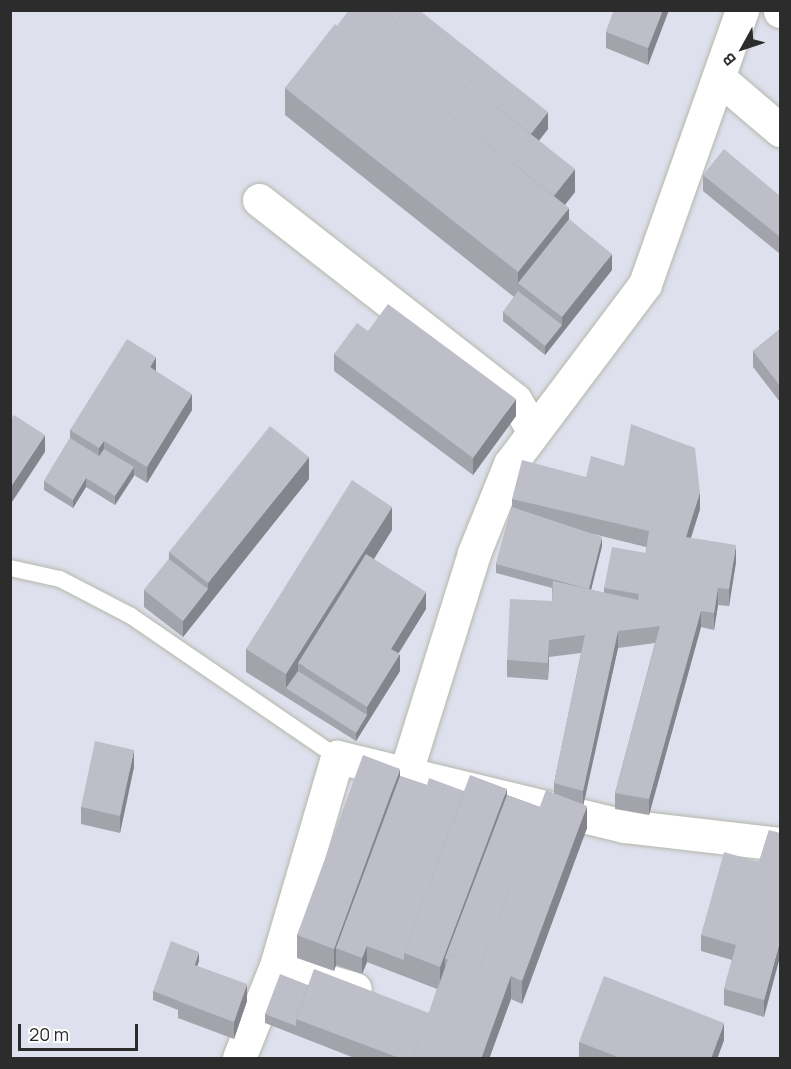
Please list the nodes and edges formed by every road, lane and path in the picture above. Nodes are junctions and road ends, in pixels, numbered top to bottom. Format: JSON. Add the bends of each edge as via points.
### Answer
{"nodes":[{"id":1,"x":742,"y":10,"type":"edge"},
{"id":2,"x":720,"y":80,"type":"junction"},
{"id":3,"x":780,"y":130,"type":"edge"},
{"id":4,"x":259,"y":200,"type":"dead end"},
{"id":5,"x":533,"y":430,"type":"junction"},
{"id":6,"x":10,"y":568,"type":"edge"},
{"id":7,"x":337,"y":757,"type":"junction"},
{"id":8,"x":405,"y":775,"type":"junction"},
{"id":9,"x":780,"y":844,"type":"edge"},
{"id":10,"x":276,"y":966,"type":"junction"},
{"id":11,"x":383,"y":997,"type":"edge"},
{"id":12,"x":239,"y":1059,"type":"edge"}],
"edges":[{"from":1,"to":2,"type":"street"},
{"from":2,"to":3,"type":"street"},
{"from":2,"to":5,"type":"street","via":[[645,284]]},
{"from":4,"to":5,"type":"street","via":[[514,400]]},
{"from":5,"to":8,"type":"street","via":[[510,465],[474,553]]},
{"from":6,"to":7,"type":"lane","via":[[60,579],[130,616]]},
{"from":7,"to":8,"type":"street"},
{"from":7,"to":10,"type":"street"},
{"from":8,"to":9,"type":"street","via":[[625,826]]},
{"from":10,"to":11,"type":"street"},
{"from":10,"to":12,"type":"street"}]}
